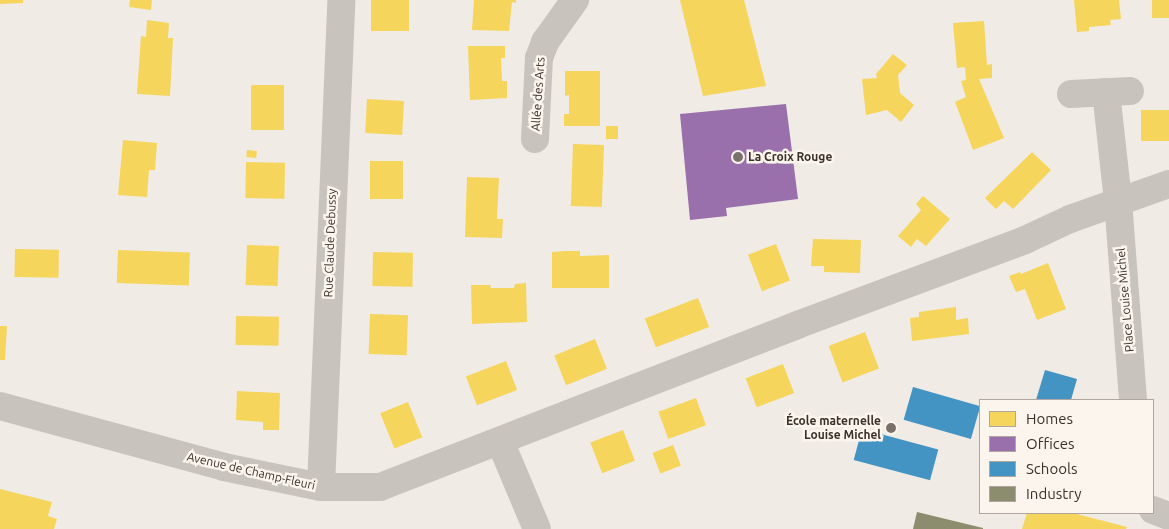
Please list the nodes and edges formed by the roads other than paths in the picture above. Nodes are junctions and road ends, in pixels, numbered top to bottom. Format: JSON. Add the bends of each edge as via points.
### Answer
{"nodes":[{"id":1,"x":340,"y":0,"type":"edge"},
{"id":2,"x":575,"y":0,"type":"edge"},
{"id":3,"x":1071,"y":94,"type":"dead end"},
{"id":4,"x":535,"y":139,"type":"dead end"},
{"id":5,"x":1169,"y":184,"type":"edge"},
{"id":6,"x":1118,"y":200,"type":"junction"},
{"id":7,"x":1133,"y":399,"type":"edge"},
{"id":8,"x":0,"y":406,"type":"edge"},
{"id":9,"x":500,"y":441,"type":"junction"},
{"id":10,"x":321,"y":487,"type":"junction"},
{"id":11,"x":1154,"y":510,"type":"edge"},
{"id":12,"x":1142,"y":514,"type":"edge"},
{"id":13,"x":1169,"y":516,"type":"edge"},
{"id":14,"x":536,"y":529,"type":"edge"},
{"id":15,"x":1142,"y":529,"type":"edge"}],
"edges":[{"from":1,"to":10,"type":"street","name":"Rue Claude Debussy"},
{"from":2,"to":4,"type":"street","name":"Allée des Arts","via":[[545,42],[539,58]]},
{"from":3,"to":6,"type":"street","name":"Place Louise Michel","via":[[1118,91]]},
{"from":5,"to":6,"type":"street","name":"Avenue de Champ-Fleuri"},
{"from":6,"to":7,"type":"street","name":"Place Louise Michel"},
{"from":6,"to":9,"type":"street","name":"Avenue de Champ-Fleuri","via":[[1025,240]]},
{"from":8,"to":10,"type":"street","name":"Avenue de Champ-Fleuri","via":[[224,467]]},
{"from":9,"to":10,"type":"street","name":"Avenue de Champ-Fleuri","via":[[380,488]]},
{"from":9,"to":14,"type":"street"},
{"from":11,"to":13,"type":"street"},
{"from":12,"to":15,"type":"street"}]}
